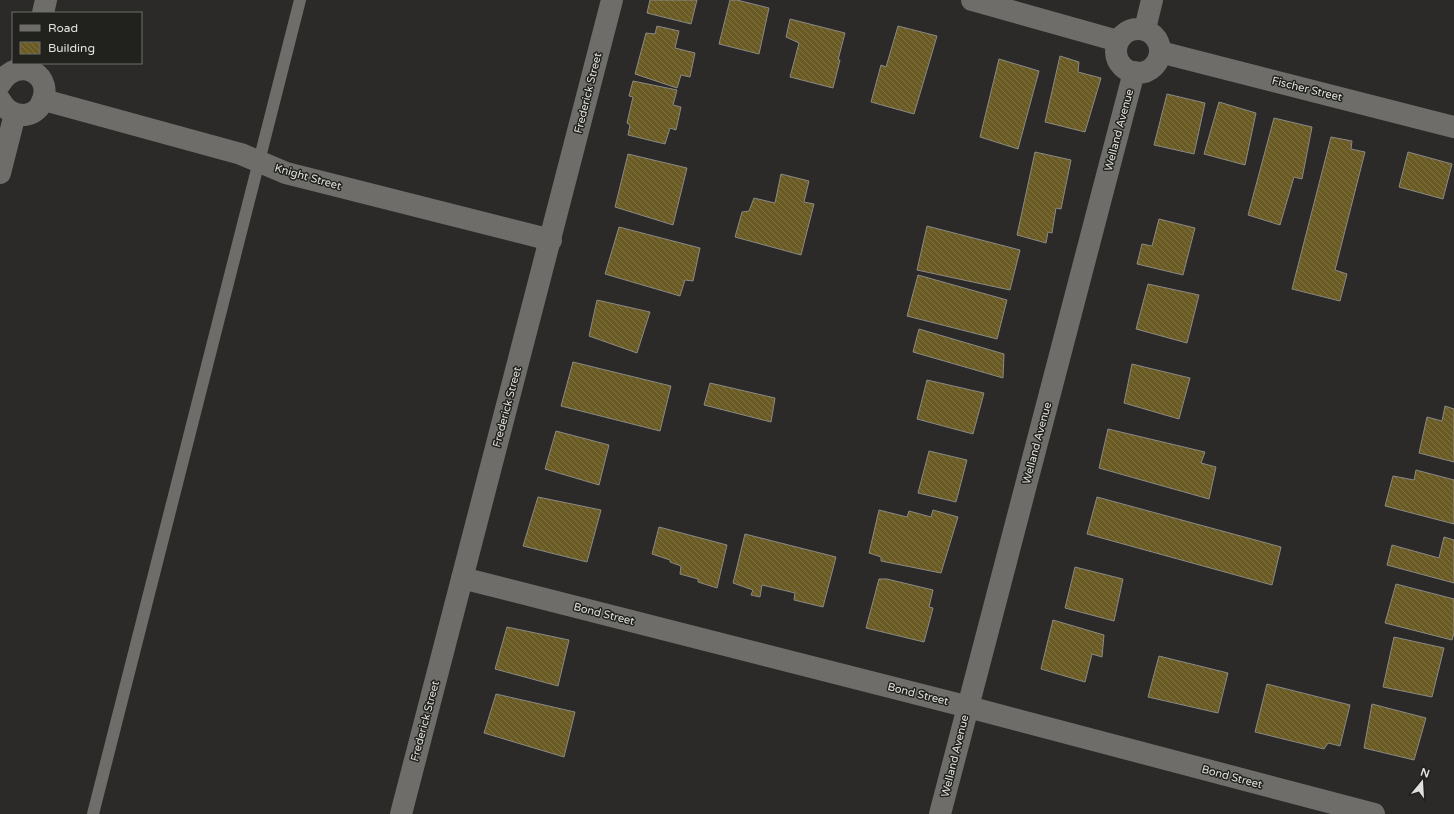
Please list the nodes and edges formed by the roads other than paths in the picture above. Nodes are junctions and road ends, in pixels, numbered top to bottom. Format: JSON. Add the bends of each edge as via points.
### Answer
{"nodes":[{"id":1,"x":46,"y":0,"type":"edge"},
{"id":2,"x":300,"y":0,"type":"edge"},
{"id":3,"x":612,"y":0,"type":"edge"},
{"id":4,"x":972,"y":0,"type":"edge"},
{"id":5,"x":1152,"y":0,"type":"edge"},
{"id":6,"x":43,"y":12,"type":"edge"},
{"id":7,"x":1145,"y":29,"type":"junction"},
{"id":8,"x":1118,"y":41,"type":"junction"},
{"id":9,"x":1160,"y":52,"type":"junction"},
{"id":10,"x":29,"y":66,"type":"edge"},
{"id":11,"x":1134,"y":72,"type":"junction"},
{"id":12,"x":0,"y":84,"type":"edge"},
{"id":13,"x":44,"y":100,"type":"junction"},
{"id":14,"x":8,"y":107,"type":"edge"},
{"id":15,"x":1454,"y":127,"type":"edge"},
{"id":16,"x":259,"y":162,"type":"junction"},
{"id":17,"x":0,"y":173,"type":"edge"},
{"id":18,"x":551,"y":240,"type":"junction"},
{"id":19,"x":462,"y":578,"type":"junction"},
{"id":20,"x":967,"y":707,"type":"junction"},
{"id":21,"x":93,"y":814,"type":"edge"},
{"id":22,"x":401,"y":814,"type":"edge"},
{"id":23,"x":940,"y":814,"type":"edge"},
{"id":24,"x":1374,"y":814,"type":"edge"}],
"edges":[{"from":1,"to":6,"type":"street"},
{"from":2,"to":16,"type":"lane"},
{"from":3,"to":18,"type":"street","name":"Frederick Street"},
{"from":4,"to":8,"type":"street"},
{"from":5,"to":7,"type":"street"},
{"from":7,"to":8,"type":"street","via":[[1126,32]]},
{"from":7,"to":9,"type":"street","via":[[1159,43]]},
{"from":8,"to":11,"type":"street","via":[[1116,54],[1119,62]]},
{"from":9,"to":11,"type":"street","via":[[1156,64],[1151,69]]},
{"from":9,"to":15,"type":"street","name":"Fischer Street"},
{"from":10,"to":12,"type":"street","via":[[10,72]]},
{"from":10,"to":13,"type":"street","via":[[42,80],[45,88]]},
{"from":11,"to":20,"type":"street","name":"Welland Avenue"},
{"from":13,"to":14,"type":"street","via":[[39,109],[24,115]]},
{"from":13,"to":16,"type":"street","name":"Knight Street","via":[[241,154]]},
{"from":14,"to":17,"type":"street"},
{"from":16,"to":18,"type":"street","name":"Knight Street","via":[[286,173]]},
{"from":16,"to":21,"type":"lane"},
{"from":18,"to":19,"type":"street","name":"Frederick Street"},
{"from":19,"to":20,"type":"street","name":"Bond Street"},
{"from":19,"to":22,"type":"street","name":"Frederick Street"},
{"from":20,"to":23,"type":"street","name":"Welland Avenue"},
{"from":20,"to":24,"type":"street","name":"Bond Street"}]}
